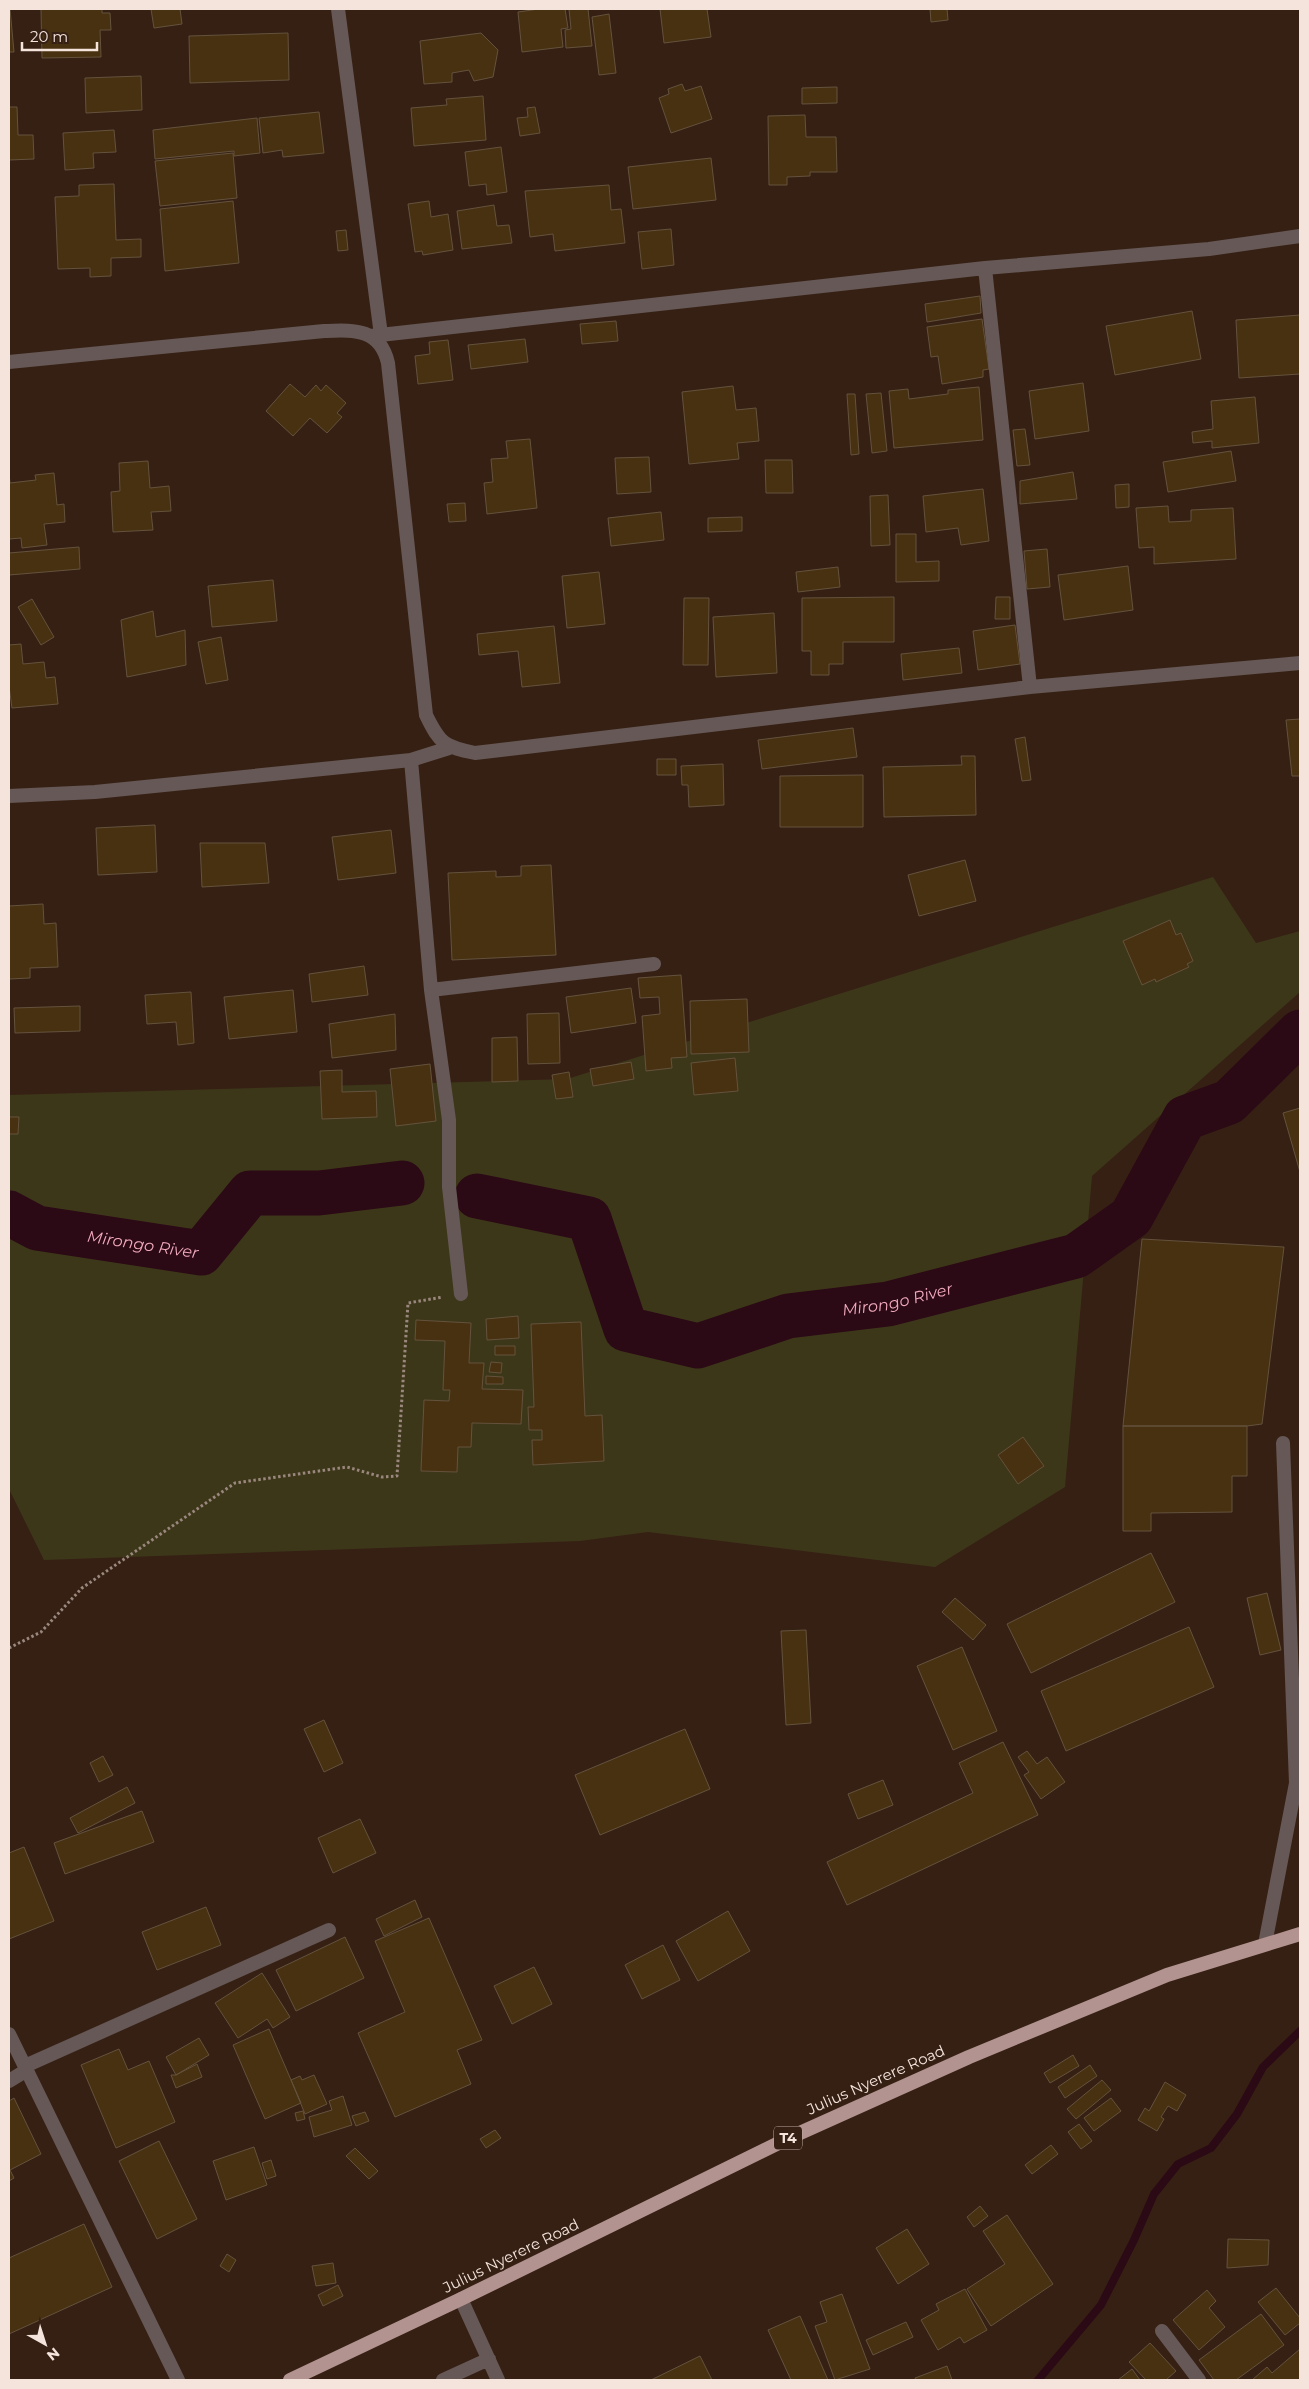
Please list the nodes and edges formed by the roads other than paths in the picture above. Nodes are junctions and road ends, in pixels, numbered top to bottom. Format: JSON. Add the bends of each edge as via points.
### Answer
{"nodes":[{"id":1,"x":338,"y":9,"type":"edge"},
{"id":2,"x":1300,"y":236,"type":"edge"},
{"id":3,"x":985,"y":268,"type":"junction"},
{"id":4,"x":376,"y":336,"type":"junction"},
{"id":5,"x":9,"y":362,"type":"edge"},
{"id":6,"x":1300,"y":664,"type":"edge"},
{"id":7,"x":1030,"y":687,"type":"junction"},
{"id":8,"x":449,"y":748,"type":"junction"},
{"id":9,"x":411,"y":760,"type":"junction"},
{"id":10,"x":9,"y":796,"type":"edge"},
{"id":11,"x":654,"y":964,"type":"dead end"},
{"id":12,"x":431,"y":990,"type":"junction"},
{"id":13,"x":461,"y":1294,"type":"road end"},
{"id":14,"x":1283,"y":1443,"type":"dead end"},
{"id":15,"x":329,"y":1930,"type":"dead end"},
{"id":16,"x":1300,"y":1934,"type":"edge"},
{"id":17,"x":1266,"y":1944,"type":"junction"},
{"id":18,"x":9,"y":2034,"type":"edge"},
{"id":19,"x":26,"y":2068,"type":"junction"},
{"id":20,"x":9,"y":2081,"type":"edge"},
{"id":21,"x":461,"y":2299,"type":"junction"},
{"id":22,"x":1162,"y":2331,"type":"dead end"},
{"id":23,"x":489,"y":2359,"type":"junction"},
{"id":24,"x":178,"y":2380,"type":"edge"},
{"id":25,"x":290,"y":2380,"type":"edge"},
{"id":26,"x":443,"y":2380,"type":"edge"},
{"id":27,"x":498,"y":2380,"type":"edge"},
{"id":28,"x":1199,"y":2380,"type":"edge"}],
"edges":[{"from":1,"to":4,"type":"street"},
{"from":2,"to":3,"type":"street","via":[[1210,248]]},
{"from":3,"to":4,"type":"street"},
{"from":3,"to":7,"type":"street"},
{"from":4,"to":5,"type":"street","via":[[354,330],[324,331]]},
{"from":4,"to":8,"type":"street","via":[[385,350],[388,363],[426,715],[434,732]]},
{"from":6,"to":7,"type":"street"},
{"from":7,"to":8,"type":"street","via":[[476,753]]},
{"from":8,"to":9,"type":"street"},
{"from":9,"to":10,"type":"street","via":[[95,792]]},
{"from":9,"to":12,"type":"street"},
{"from":11,"to":12,"type":"street"},
{"from":12,"to":13,"type":"street","via":[[449,1120],[449,1187]]},
{"from":14,"to":17,"type":"street","via":[[1296,1783]]},
{"from":15,"to":19,"type":"street"},
{"from":16,"to":17,"type":"highway","name":"Julius Nyerere Road","number":"T4"},
{"from":17,"to":21,"type":"highway","name":"Julius Nyerere Road","number":"T4","via":[[1167,1975],[968,2057],[791,2137]]},
{"from":18,"to":19,"type":"street"},
{"from":19,"to":20,"type":"street"},
{"from":19,"to":24,"type":"street"},
{"from":21,"to":23,"type":"street"},
{"from":21,"to":25,"type":"highway","name":"Julius Nyerere Road","number":"T4"},
{"from":22,"to":28,"type":"street"},
{"from":23,"to":26,"type":"street"},
{"from":23,"to":27,"type":"street"}]}
